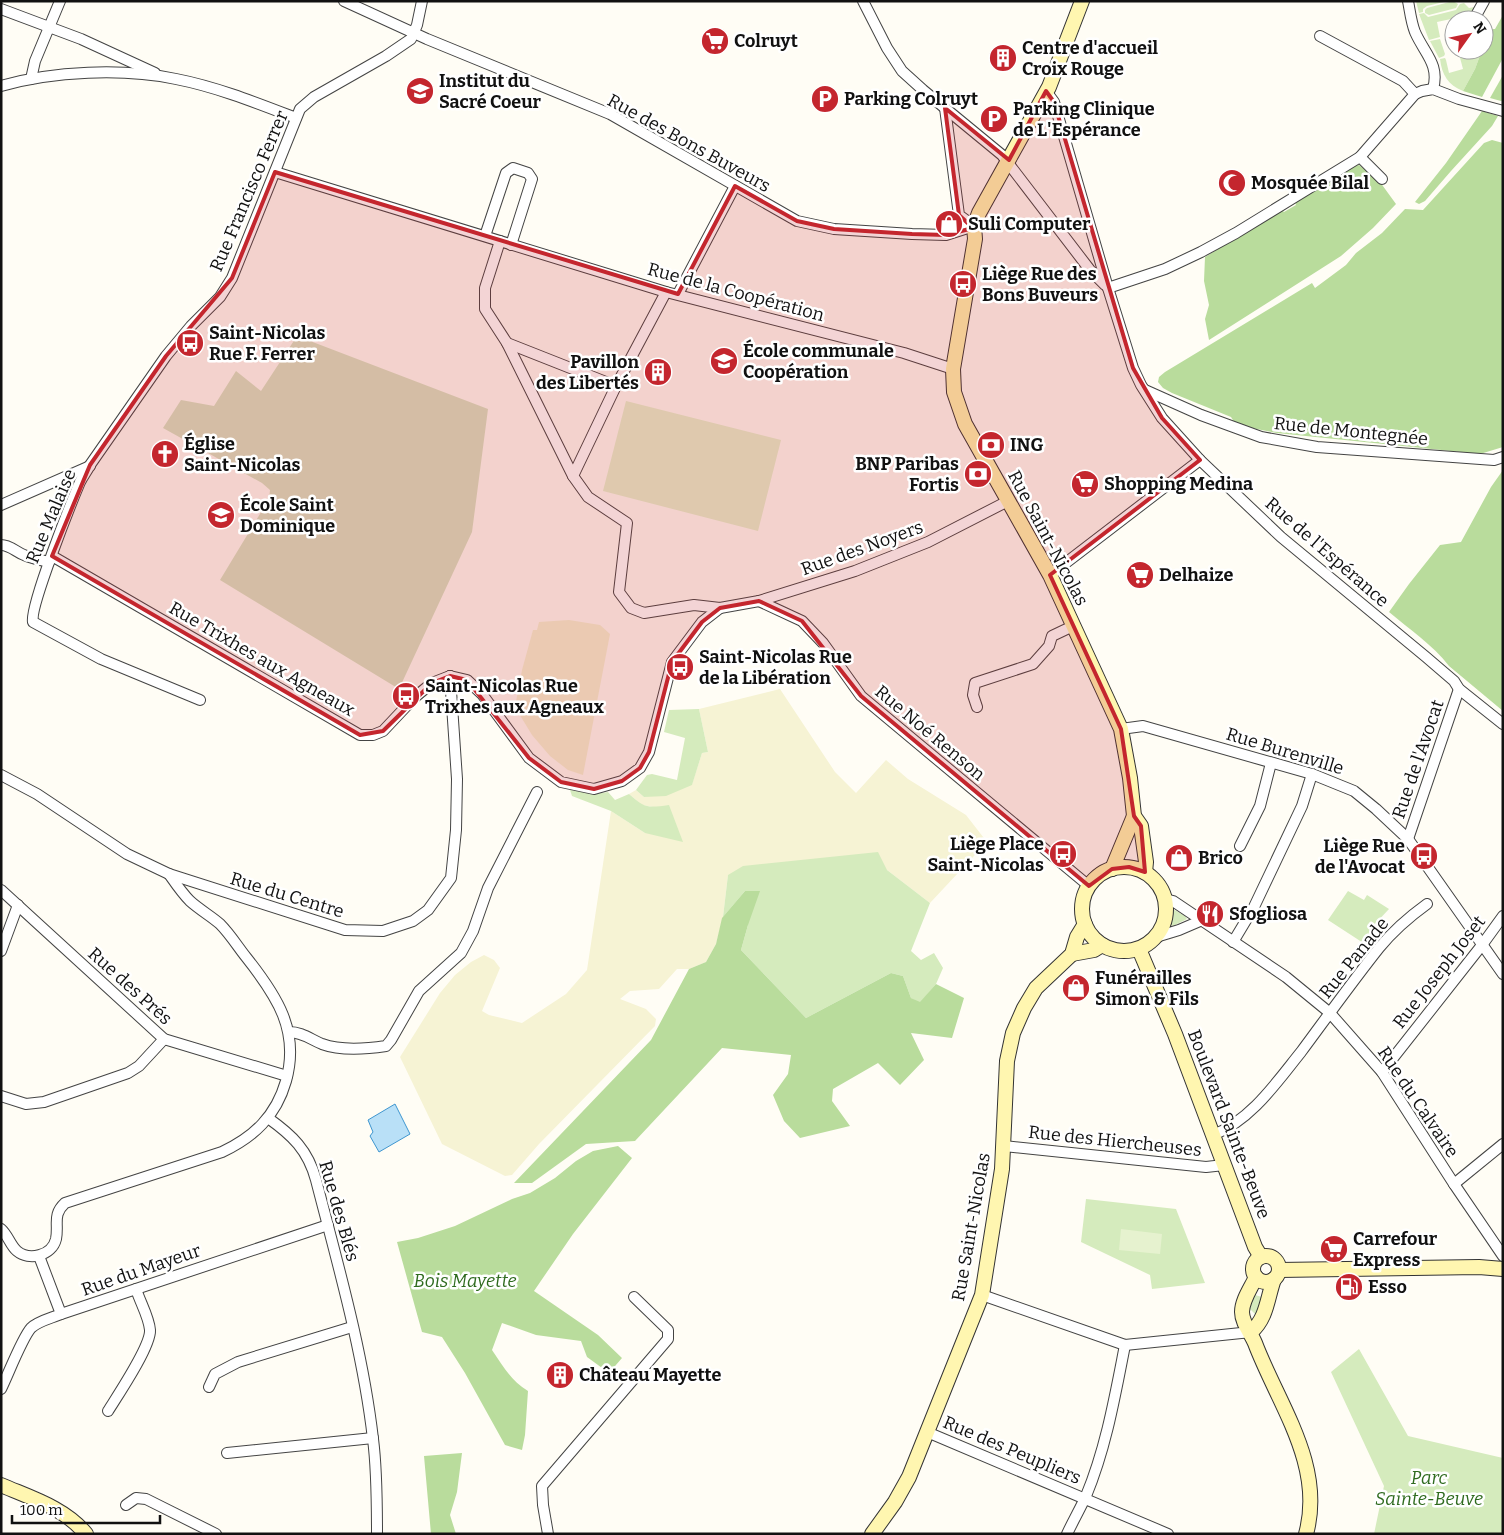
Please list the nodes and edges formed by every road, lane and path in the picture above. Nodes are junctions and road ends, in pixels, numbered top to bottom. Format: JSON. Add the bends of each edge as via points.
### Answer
{"nodes":[{"id":1,"x":60,"y":1,"type":"edge"},
{"id":2,"x":344,"y":1,"type":"edge"},
{"id":3,"x":422,"y":1,"type":"edge"},
{"id":4,"x":863,"y":1,"type":"edge"},
{"id":5,"x":1082,"y":1,"type":"edge"},
{"id":6,"x":1408,"y":1,"type":"edge"},
{"id":7,"x":1,"y":9,"type":"edge"},
{"id":8,"x":50,"y":28,"type":"junction"},
{"id":9,"x":414,"y":33,"type":"junction"},
{"id":10,"x":1320,"y":36,"type":"dead end"},
{"id":11,"x":161,"y":77,"type":"junction"},
{"id":12,"x":31,"y":79,"type":"junction"},
{"id":13,"x":1,"y":86,"type":"edge"},
{"id":14,"x":1433,"y":89,"type":"junction"},
{"id":15,"x":1046,"y":91,"type":"junction"},
{"id":16,"x":1415,"y":94,"type":"junction"},
{"id":17,"x":944,"y":108,"type":"junction"},
{"id":18,"x":1499,"y":110,"type":"edge"},
{"id":19,"x":296,"y":118,"type":"junction"},
{"id":20,"x":1360,"y":157,"type":"junction"},
{"id":21,"x":1008,"y":161,"type":"junction"},
{"id":22,"x":275,"y":172,"type":"junction"},
{"id":23,"x":1382,"y":179,"type":"dead end"},
{"id":24,"x":735,"y":186,"type":"junction"},
{"id":25,"x":974,"y":226,"type":"junction"},
{"id":26,"x":485,"y":236,"type":"junction"},
{"id":27,"x":500,"y":241,"type":"junction"},
{"id":28,"x":511,"y":245,"type":"junction"},
{"id":29,"x":1108,"y":288,"type":"junction"},
{"id":30,"x":666,"y":292,"type":"junction"},
{"id":31,"x":678,"y":294,"type":"junction"},
{"id":32,"x":507,"y":343,"type":"junction"},
{"id":33,"x":953,"y":369,"type":"junction"},
{"id":34,"x":616,"y":386,"type":"junction"},
{"id":35,"x":1144,"y":390,"type":"junction"},
{"id":36,"x":1503,"y":457,"type":"edge"},
{"id":37,"x":1200,"y":460,"type":"junction"},
{"id":38,"x":90,"y":466,"type":"junction"},
{"id":39,"x":574,"y":476,"type":"junction"},
{"id":40,"x":1006,"y":497,"type":"junction"},
{"id":41,"x":1,"y":504,"type":"edge"},
{"id":42,"x":1,"y":545,"type":"edge"},
{"id":43,"x":51,"y":559,"type":"junction"},
{"id":44,"x":1050,"y":575,"type":"junction"},
{"id":45,"x":759,"y":601,"type":"junction"},
{"id":46,"x":720,"y":608,"type":"junction"},
{"id":47,"x":1073,"y":626,"type":"junction"},
{"id":48,"x":450,"y":676,"type":"junction"},
{"id":49,"x":1459,"y":689,"type":"junction"},
{"id":50,"x":200,"y":700,"type":"dead end"},
{"id":51,"x":977,"y":707,"type":"dead end"},
{"id":52,"x":1503,"y":724,"type":"edge"},
{"id":53,"x":1121,"y":730,"type":"junction"},
{"id":54,"x":1271,"y":763,"type":"junction"},
{"id":55,"x":1312,"y":774,"type":"junction"},
{"id":56,"x":1,"y":775,"type":"edge"},
{"id":57,"x":538,"y":792,"type":"dead end"},
{"id":58,"x":1134,"y":816,"type":"junction"},
{"id":59,"x":1408,"y":840,"type":"junction"},
{"id":60,"x":1240,"y":846,"type":"dead end"},
{"id":61,"x":1112,"y":869,"type":"junction"},
{"id":62,"x":1145,"y":872,"type":"junction"},
{"id":63,"x":169,"y":874,"type":"junction"},
{"id":64,"x":1089,"y":886,"type":"junction"},
{"id":65,"x":1,"y":890,"type":"edge"},
{"id":66,"x":1165,"y":899,"type":"junction"},
{"id":67,"x":1427,"y":904,"type":"dead end"},
{"id":68,"x":18,"y":905,"type":"junction"},
{"id":69,"x":1503,"y":916,"type":"edge"},
{"id":70,"x":1200,"y":921,"type":"junction"},
{"id":71,"x":1085,"y":924,"type":"junction"},
{"id":72,"x":1156,"y":937,"type":"junction"},
{"id":73,"x":1232,"y":942,"type":"junction"},
{"id":74,"x":1102,"y":945,"type":"junction"},
{"id":75,"x":1482,"y":945,"type":"junction"},
{"id":76,"x":1138,"y":949,"type":"junction"},
{"id":77,"x":1,"y":951,"type":"edge"},
{"id":78,"x":1072,"y":954,"type":"junction"},
{"id":79,"x":1503,"y":974,"type":"edge"},
{"id":80,"x":1330,"y":1014,"type":"junction"},
{"id":81,"x":289,"y":1032,"type":"junction"},
{"id":82,"x":164,"y":1039,"type":"junction"},
{"id":83,"x":1382,"y":1072,"type":"junction"},
{"id":84,"x":287,"y":1076,"type":"junction"},
{"id":85,"x":1,"y":1096,"type":"edge"},
{"id":86,"x":268,"y":1118,"type":"junction"},
{"id":87,"x":1213,"y":1135,"type":"junction"},
{"id":88,"x":1503,"y":1144,"type":"edge"},
{"id":89,"x":1004,"y":1146,"type":"junction"},
{"id":90,"x":1224,"y":1164,"type":"junction"},
{"id":91,"x":1454,"y":1184,"type":"junction"},
{"id":92,"x":328,"y":1225,"type":"junction"},
{"id":93,"x":1,"y":1229,"type":"edge"},
{"id":94,"x":39,"y":1256,"type":"junction"},
{"id":95,"x":1503,"y":1256,"type":"edge"},
{"id":96,"x":1261,"y":1257,"type":"junction"},
{"id":97,"x":1503,"y":1269,"type":"edge"},
{"id":98,"x":1276,"y":1275,"type":"junction"},
{"id":99,"x":1256,"y":1278,"type":"junction"},
{"id":100,"x":136,"y":1289,"type":"junction"},
{"id":101,"x":982,"y":1295,"type":"junction"},
{"id":102,"x":634,"y":1297,"type":"dead end"},
{"id":103,"x":60,"y":1314,"type":"junction"},
{"id":104,"x":352,"y":1327,"type":"junction"},
{"id":105,"x":1251,"y":1332,"type":"junction"},
{"id":106,"x":1125,"y":1345,"type":"junction"},
{"id":107,"x":209,"y":1387,"type":"dead end"},
{"id":108,"x":1,"y":1389,"type":"edge"},
{"id":109,"x":108,"y":1411,"type":"dead end"},
{"id":110,"x":927,"y":1432,"type":"junction"},
{"id":111,"x":373,"y":1438,"type":"junction"},
{"id":112,"x":227,"y":1453,"type":"dead end"},
{"id":113,"x":1,"y":1485,"type":"edge"},
{"id":114,"x":1085,"y":1499,"type":"junction"},
{"id":115,"x":126,"y":1505,"type":"dead end"},
{"id":116,"x":86,"y":1534,"type":"edge"},
{"id":117,"x":216,"y":1534,"type":"edge"},
{"id":118,"x":377,"y":1534,"type":"edge"},
{"id":119,"x":548,"y":1534,"type":"edge"},
{"id":120,"x":872,"y":1534,"type":"edge"},
{"id":121,"x":1067,"y":1534,"type":"edge"},
{"id":122,"x":1168,"y":1534,"type":"edge"},
{"id":123,"x":1306,"y":1534,"type":"edge"}],
"edges":[{"from":1,"to":8,"type":"street"},
{"from":2,"to":9,"type":"street","name":"Rue des Bons Buveurs"},
{"from":3,"to":9,"type":"street"},
{"from":4,"to":17,"type":"street","name":"Rue de l'Espérance","via":[[902,71]]},
{"from":5,"to":15,"type":"street","name":"Rue Saint-Nicolas"},
{"from":6,"to":14,"type":"street","via":[[1414,31],[1436,78]]},
{"from":7,"to":8,"type":"street"},
{"from":8,"to":11,"type":"street"},
{"from":8,"to":12,"type":"street","via":[[35,61]]},
{"from":9,"to":19,"type":"street","name":"Rue Francisco Ferrer","via":[[411,39],[386,56],[314,97],[300,109]]},
{"from":9,"to":24,"type":"street","name":"Rue des Bons Buveurs","via":[[610,114]]},
{"from":10,"to":16,"type":"street","via":[[1403,81]]},
{"from":11,"to":12,"type":"street","via":[[95,73]]},
{"from":11,"to":19,"type":"street","via":[[223,92]]},
{"from":12,"to":13,"type":"street"},
{"from":14,"to":16,"type":"street"},
{"from":14,"to":18,"type":"street"},
{"from":15,"to":21,"type":"street","name":"Rue Saint-Nicolas"},
{"from":15,"to":29,"type":"street","via":[[1054,102]]},
{"from":16,"to":20,"type":"street"},
{"from":17,"to":21,"type":"street","name":"Rue de l'Espérance"},
{"from":17,"to":25,"type":"street","via":[[960,215]]},
{"from":19,"to":22,"type":"street","name":"Rue Francisco Ferrer"},
{"from":20,"to":23,"type":"street"},
{"from":20,"to":29,"type":"street","via":[[1201,252],[1165,269]]},
{"from":21,"to":25,"type":"street","name":"Rue Saint-Nicolas"},
{"from":21,"to":29,"type":"street","name":"Rue de l'Espérance","via":[[1090,270]]},
{"from":22,"to":26,"type":"street","name":"Rue de la Coopération"},
{"from":22,"to":38,"type":"street","name":"Rue Francisco Ferrer","via":[[232,278],[220,297],[166,356]]},
{"from":24,"to":25,"type":"street","name":"Rue des Bons Buveurs","via":[[797,221],[828,228],[946,234]]},
{"from":24,"to":31,"type":"street"},
{"from":25,"to":33,"type":"street","name":"Rue Saint-Nicolas","via":[[975,239]]},
{"from":26,"to":27,"type":"street","name":"Rue de la Coopération"},
{"from":26,"to":28,"type":"street","via":[[506,173],[513,168],[528,173],[532,179]]},
{"from":27,"to":28,"type":"street","name":"Rue de la Coopération"},
{"from":27,"to":32,"type":"street","via":[[485,288],[486,309]]},
{"from":28,"to":30,"type":"street","name":"Rue de la Coopération"},
{"from":29,"to":35,"type":"street","name":"Rue de l'Espérance","via":[[1133,368]]},
{"from":30,"to":31,"type":"street","name":"Rue de la Coopération"},
{"from":30,"to":34,"type":"street"},
{"from":31,"to":33,"type":"street","name":"Rue de la Coopération","via":[[904,353]]},
{"from":32,"to":34,"type":"street"},
{"from":32,"to":39,"type":"street"},
{"from":33,"to":40,"type":"street","name":"Rue Saint-Nicolas","via":[[958,406]]},
{"from":34,"to":39,"type":"street"},
{"from":35,"to":36,"type":"street","name":"Rue de Montegnée","via":[[1201,415],[1270,439],[1327,448],[1494,460]]},
{"from":35,"to":37,"type":"street","name":"Rue de l'Espérance","via":[[1162,418]]},
{"from":37,"to":44,"type":"street"},
{"from":37,"to":49,"type":"street","name":"Rue de l'Espérance","via":[[1281,537],[1426,657]]},
{"from":38,"to":41,"type":"street"},
{"from":38,"to":43,"type":"street","name":"Rue Malaise"},
{"from":39,"to":46,"type":"street","via":[[588,497],[627,523],[619,592],[631,608],[644,613],[694,605]]},
{"from":40,"to":44,"type":"street","name":"Rue Saint-Nicolas"},
{"from":40,"to":45,"type":"street","name":"Rue des Noyers","via":[[919,545],[855,571]]},
{"from":42,"to":43,"type":"street","name":"Rue Trixhes aux Agneaux","via":[[35,560]]},
{"from":43,"to":48,"type":"street","name":"Rue Trixhes aux Agneaux","via":[[360,735],[373,736],[383,732],[415,697],[432,683]]},
{"from":43,"to":50,"type":"street","name":"Rue Malaise","via":[[41,580],[33,622],[101,658]]},
{"from":44,"to":47,"type":"street","name":"Rue Saint-Nicolas"},
{"from":45,"to":46,"type":"street","name":"Rue des Noyers"},
{"from":45,"to":64,"type":"street","name":"Rue Noé Renson","via":[[802,621],[823,643],[861,696]]},
{"from":46,"to":48,"type":"street","via":[[702,622],[672,662],[649,752],[640,768],[622,781],[594,788],[561,782],[529,758],[482,694],[467,680]]},
{"from":47,"to":51,"type":"street","via":[[1052,636],[1049,646],[1033,664],[975,683],[973,696]]},
{"from":47,"to":53,"type":"street","name":"Rue Saint-Nicolas"},
{"from":48,"to":63,"type":"street","name":"Rue du Centre","via":[[457,779],[451,878],[428,910],[413,921],[383,931],[345,930]]},
{"from":49,"to":52,"type":"street","name":"Rue de l'Espérance"},
{"from":49,"to":59,"type":"street","name":"Rue de l'Avocat"},
{"from":53,"to":54,"type":"street","name":"Rue Burenville","via":[[1143,726]]},
{"from":53,"to":58,"type":"street","name":"Rue Saint-Nicolas"},
{"from":54,"to":55,"type":"street","name":"Rue Burenville"},
{"from":54,"to":60,"type":"street","via":[[1260,806]]},
{"from":55,"to":59,"type":"street","name":"Rue Burenville","via":[[1354,791]]},
{"from":55,"to":73,"type":"street","via":[[1302,806],[1254,907]]},
{"from":56,"to":63,"type":"street","name":"Rue du Centre","via":[[57,807],[127,854]]},
{"from":57,"to":81,"type":"street","via":[[488,888],[473,931],[461,953],[420,991],[386,1046],[342,1048],[322,1044],[300,1032]]},
{"from":58,"to":61,"type":"street","name":"Rue Saint-Nicolas"},
{"from":58,"to":62,"type":"street","name":"Rue Saint-Nicolas","via":[[1141,826]]},
{"from":59,"to":75,"type":"street","name":"Rue Burenville"},
{"from":61,"to":62,"type":"street","via":[[1129,867]]},
{"from":61,"to":64,"type":"street"},
{"from":62,"to":66,"type":"street","via":[[1158,884]]},
{"from":63,"to":81,"type":"street","via":[[191,902],[220,924],[263,979],[280,1006]]},
{"from":64,"to":71,"type":"street","via":[[1082,911]]},
{"from":65,"to":68,"type":"street","name":"Rue des Prés"},
{"from":66,"to":70,"type":"street","name":"Rue du Calvaire","via":[[1173,901]]},
{"from":66,"to":72,"type":"street","via":[[1163,925]]},
{"from":67,"to":80,"type":"street","name":"Rue Panade","via":[[1403,922],[1380,947]]},
{"from":68,"to":77,"type":"street"},
{"from":68,"to":82,"type":"street","name":"Rue des Prés"},
{"from":69,"to":75,"type":"street","name":"Rue Joseph Joset"},
{"from":70,"to":72,"type":"street"},
{"from":70,"to":73,"type":"street","name":"Rue du Calvaire"},
{"from":71,"to":74,"type":"street"},
{"from":71,"to":78,"type":"street","name":"Rue Saint-Nicolas"},
{"from":72,"to":76,"type":"street"},
{"from":73,"to":80,"type":"street","name":"Rue du Calvaire","via":[[1286,977]]},
{"from":74,"to":76,"type":"street","via":[[1114,950]]},
{"from":74,"to":78,"type":"street"},
{"from":75,"to":79,"type":"street","name":"Rue Burenville"},
{"from":75,"to":83,"type":"street","name":"Rue Joseph Joset"},
{"from":76,"to":87,"type":"street","name":"Boulevard Sainte-Beuve"},
{"from":78,"to":89,"type":"street","name":"Rue Saint-Nicolas","via":[[1036,988],[1013,1033],[1007,1061]]},
{"from":80,"to":83,"type":"street","name":"Rue du Calvaire"},
{"from":80,"to":87,"type":"street","name":"Rue Panade","via":[[1270,1091],[1244,1117],[1227,1130]]},
{"from":81,"to":84,"type":"street","via":[[291,1049]]},
{"from":82,"to":84,"type":"street","name":"Rue des Prés"},
{"from":82,"to":85,"type":"street","via":[[128,1073],[44,1102],[26,1104]]},
{"from":83,"to":91,"type":"street","name":"Rue du Calvaire"},
{"from":84,"to":86,"type":"street","via":[[281,1098]]},
{"from":86,"to":92,"type":"street","name":"Rue des Blés","via":[[298,1144],[311,1162]]},
{"from":86,"to":94,"type":"street","via":[[256,1131],[222,1152],[65,1203],[56,1220],[56,1240]]},
{"from":87,"to":90,"type":"street","name":"Boulevard Sainte-Beuve"},
{"from":88,"to":91,"type":"street"},
{"from":89,"to":90,"type":"street","name":"Rue des Hiercheuses","via":[[1206,1167]]},
{"from":89,"to":101,"type":"street","name":"Rue Saint-Nicolas"},
{"from":90,"to":96,"type":"street","name":"Boulevard Sainte-Beuve"},
{"from":91,"to":95,"type":"street","name":"Rue du Calvaire"},
{"from":92,"to":100,"type":"street","name":"Rue du Mayeur"},
{"from":92,"to":104,"type":"street","name":"Rue des Blés"},
{"from":93,"to":94,"type":"street","via":[[19,1253],[31,1258]]},
{"from":94,"to":103,"type":"street"},
{"from":96,"to":98,"type":"street","via":[[1271,1257],[1278,1265]]},
{"from":96,"to":99,"type":"street","via":[[1253,1266]]},
{"from":97,"to":98,"type":"street","via":[[1479,1267]]},
{"from":98,"to":99,"type":"street","via":[[1263,1282]]},
{"from":98,"to":105,"type":"street","via":[[1265,1314]]},
{"from":99,"to":105,"type":"street","via":[[1242,1311],[1243,1321]]},
{"from":100,"to":103,"type":"street","name":"Rue du Mayeur"},
{"from":100,"to":109,"type":"street","via":[[149,1326],[149,1337]]},
{"from":101,"to":106,"type":"street"},
{"from":101,"to":110,"type":"street","name":"Rue Saint-Nicolas"},
{"from":102,"to":119,"type":"street","via":[[668,1330],[668,1339],[542,1486]]},
{"from":103,"to":108,"type":"street","name":"Rue du Mayeur","via":[[32,1327]]},
{"from":104,"to":107,"type":"street","via":[[238,1362],[215,1374]]},
{"from":104,"to":111,"type":"street","name":"Rue des Blés"},
{"from":105,"to":106,"type":"street"},
{"from":105,"to":123,"type":"street","via":[[1298,1440],[1306,1468],[1310,1487]]},
{"from":106,"to":114,"type":"street","via":[[1111,1419]]},
{"from":110,"to":114,"type":"street","name":"Rue des Peupliers"},
{"from":110,"to":120,"type":"street","name":"Rue Saint-Nicolas","via":[[902,1492]]},
{"from":111,"to":112,"type":"street"},
{"from":111,"to":118,"type":"street","name":"Rue des Blés"},
{"from":113,"to":116,"type":"street","via":[[61,1512]]},
{"from":114,"to":121,"type":"street"},
{"from":114,"to":122,"type":"street","name":"Rue des Peupliers"},
{"from":115,"to":117,"type":"street","via":[[136,1498],[146,1499]]}]}
